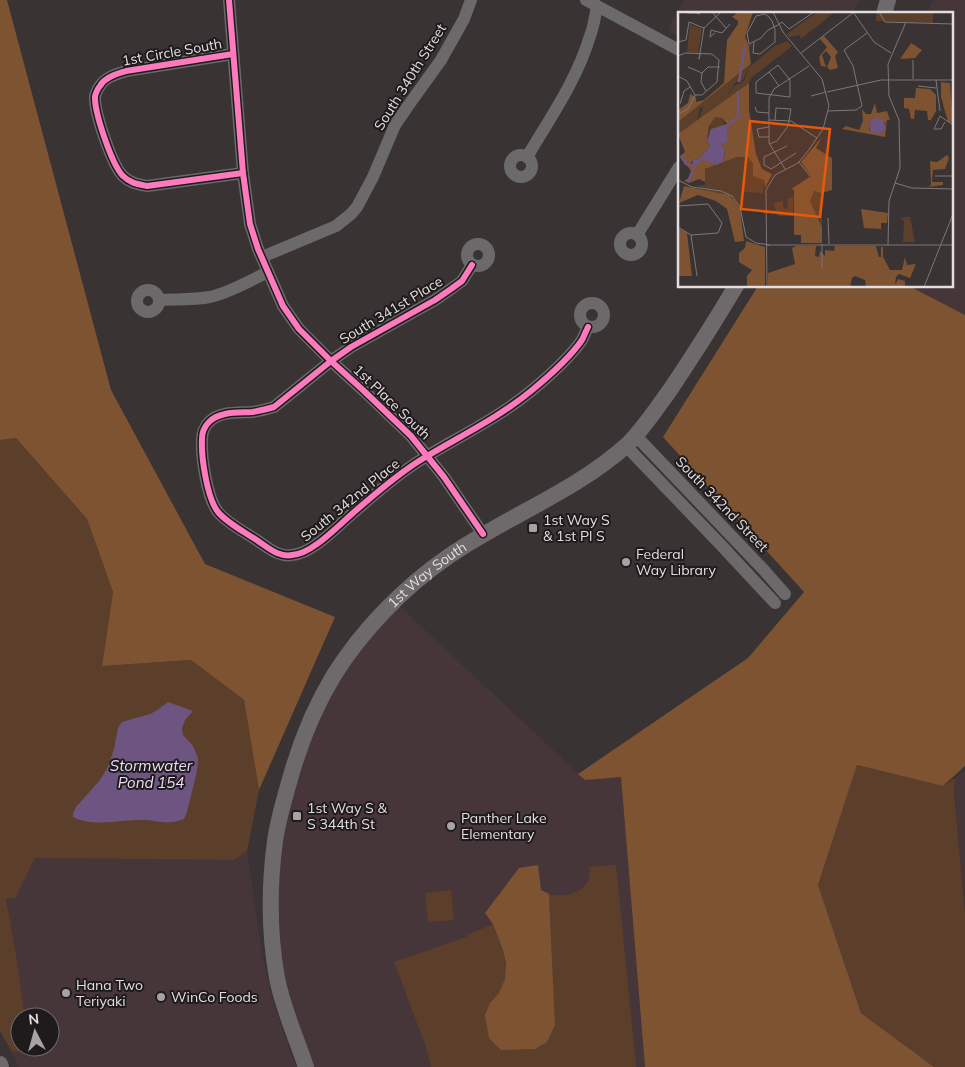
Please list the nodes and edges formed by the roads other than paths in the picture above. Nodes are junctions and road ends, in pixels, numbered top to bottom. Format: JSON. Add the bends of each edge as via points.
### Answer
{"nodes":[{"id":1,"x":229,"y":0,"type":"edge"},
{"id":2,"x":471,"y":0,"type":"edge"},
{"id":3,"x":592,"y":3,"type":"edge"},
{"id":4,"x":678,"y":49,"type":"edge"},
{"id":5,"x":233,"y":54,"type":"junction"},
{"id":6,"x":527,"y":157,"type":"dead end"},
{"id":7,"x":678,"y":169,"type":"edge"},
{"id":8,"x":243,"y":173,"type":"junction"},
{"id":9,"x":637,"y":235,"type":"dead end"},
{"id":10,"x":262,"y":257,"type":"junction"},
{"id":11,"x":472,"y":264,"type":"dead end"},
{"id":12,"x":268,"y":272,"type":"junction"},
{"id":13,"x":735,"y":288,"type":"edge"},
{"id":14,"x":160,"y":300,"type":"dead end"},
{"id":15,"x":588,"y":327,"type":"dead end"},
{"id":16,"x":331,"y":361,"type":"junction"},
{"id":17,"x":631,"y":441,"type":"junction"},
{"id":18,"x":428,"y":456,"type":"junction"},
{"id":19,"x":234,"y":526,"type":"joint"},
{"id":20,"x":483,"y":534,"type":"junction"},
{"id":21,"x":785,"y":594,"type":"dead end"},
{"id":22,"x":775,"y":603,"type":"dead end"},
{"id":23,"x":306,"y":1067,"type":"edge"}],
"edges":[{"from":1,"to":5,"type":"street","name":"1st Place South"},
{"from":2,"to":10,"type":"street","name":"South 340th Street","via":[[441,60],[395,125],[357,207],[336,226]]},
{"from":3,"to":4,"type":"street"},
{"from":3,"to":6,"type":"street","via":[[591,36],[566,91]]},
{"from":5,"to":8,"type":"street","name":"1st Place South"},
{"from":5,"to":8,"type":"street","name":"1st Circle South","via":[[126,71],[101,84],[95,95],[97,114],[114,163],[133,184],[147,186]]},
{"from":7,"to":9,"type":"street"},
{"from":8,"to":10,"type":"street","name":"1st Place South","via":[[250,224]]},
{"from":10,"to":12,"type":"street","name":"1st Place South"},
{"from":11,"to":16,"type":"street","name":"South 341st Place","via":[[462,281],[435,300]]},
{"from":12,"to":14,"type":"street","via":[[211,296]]},
{"from":12,"to":16,"type":"street","name":"1st Place South","via":[[291,318]]},
{"from":13,"to":17,"type":"main road","name":"1st Way South","via":[[682,372]]},
{"from":15,"to":18,"type":"street","name":"South 342nd Place","via":[[582,340],[563,362],[520,400]]},
{"from":16,"to":18,"type":"street","name":"1st Place South","via":[[394,419]]},
{"from":16,"to":19,"type":"street","name":"South 341st Place","via":[[274,407],[222,415],[205,427],[203,454],[211,500],[219,513]]},
{"from":17,"to":20,"type":"main road","name":"1st Way South","via":[[579,481]]},
{"from":17,"to":21,"type":"street","name":"South 342nd Street","via":[[730,535]]},
{"from":17,"to":22,"type":"street","name":"South 342nd Street"},
{"from":18,"to":19,"type":"street","name":"South 342nd Place","via":[[301,554],[288,556],[276,552]]},
{"from":18,"to":20,"type":"street","name":"1st Place South"},
{"from":20,"to":23,"type":"main road","name":"1st Way South","via":[[418,580],[370,627],[334,675],[298,752],[280,812],[271,886],[278,980],[286,1014]]}]}
